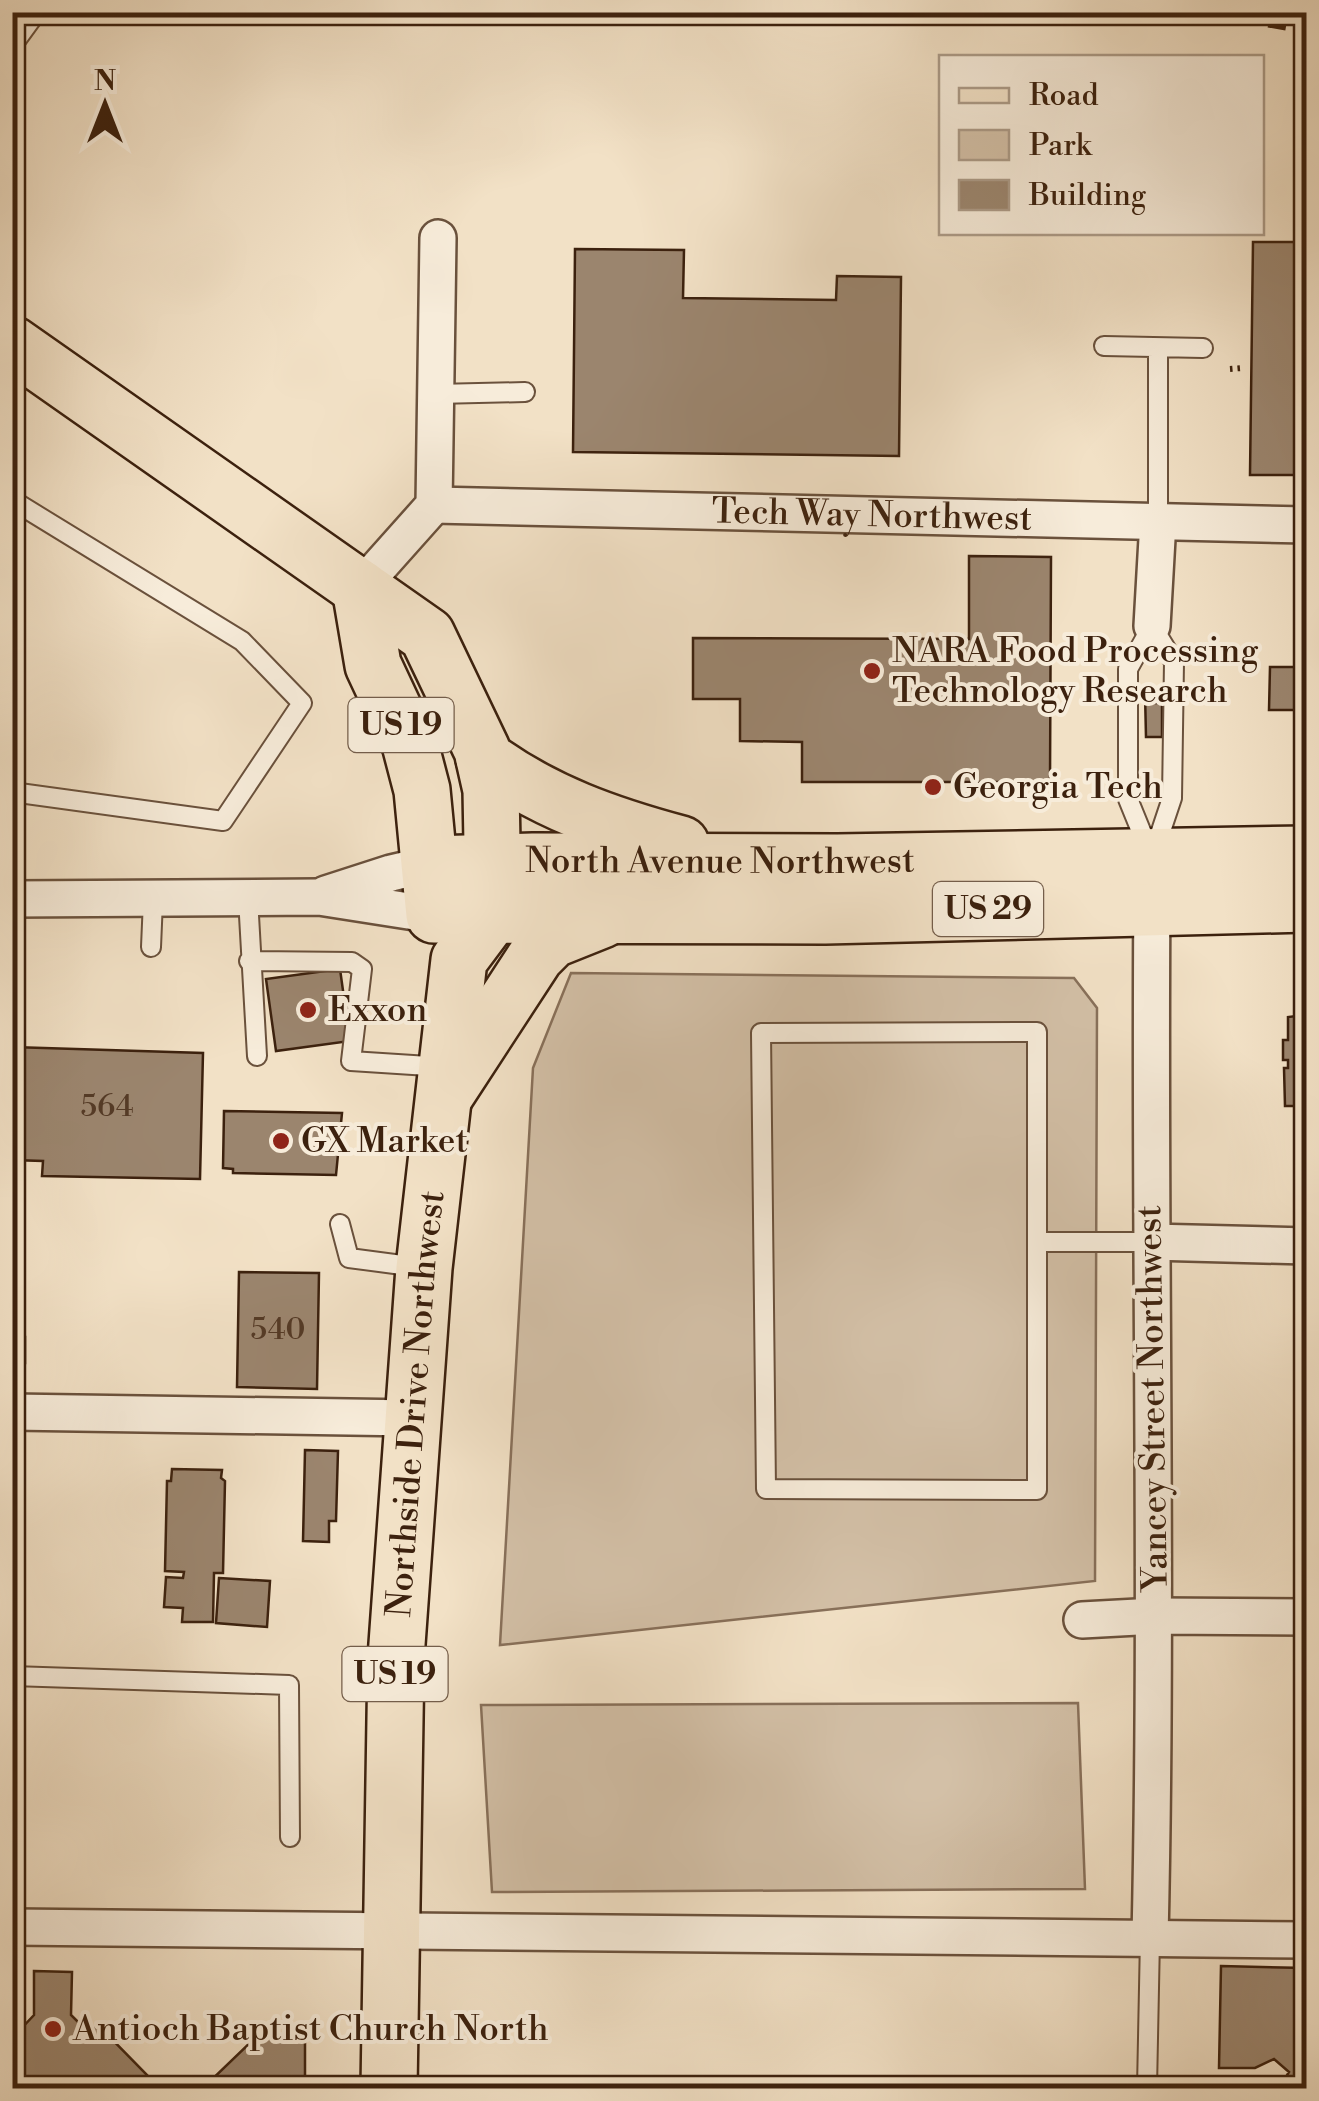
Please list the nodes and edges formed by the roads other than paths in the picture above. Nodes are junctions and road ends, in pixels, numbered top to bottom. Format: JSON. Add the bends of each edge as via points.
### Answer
{"nodes":[{"id":1,"x":36,"y":13,"type":"edge"},
{"id":2,"x":12,"y":46,"type":"edge"},
{"id":3,"x":438,"y":238,"type":"dead end"},
{"id":4,"x":12,"y":344,"type":"edge"},
{"id":5,"x":1104,"y":346,"type":"dead end"},
{"id":6,"x":1203,"y":348,"type":"dead end"},
{"id":7,"x":1158,"y":350,"type":"junction"},
{"id":8,"x":525,"y":392,"type":"dead end"},
{"id":9,"x":436,"y":394,"type":"junction"},
{"id":10,"x":12,"y":500,"type":"edge"},
{"id":11,"x":434,"y":505,"type":"junction"},
{"id":12,"x":1158,"y":521,"type":"junction"},
{"id":13,"x":1306,"y":525,"type":"edge"},
{"id":14,"x":360,"y":588,"type":"junction"},
{"id":15,"x":1152,"y":626,"type":"junction"},
{"id":16,"x":484,"y":758,"type":"junction"},
{"id":17,"x":12,"y":792,"type":"edge"},
{"id":18,"x":1306,"y":854,"type":"edge"},
{"id":19,"x":494,"y":862,"type":"junction"},
{"id":20,"x":755,"y":863,"type":"junction"},
{"id":21,"x":1152,"y":882,"type":"junction"},
{"id":22,"x":318,"y":896,"type":"junction"},
{"id":23,"x":248,"y":898,"type":"junction"},
{"id":24,"x":12,"y":899,"type":"edge"},
{"id":25,"x":153,"y":900,"type":"junction"},
{"id":26,"x":1306,"y":904,"type":"edge"},
{"id":27,"x":441,"y":913,"type":"junction"},
{"id":28,"x":617,"y":914,"type":"junction"},
{"id":29,"x":492,"y":916,"type":"junction"},
{"id":30,"x":151,"y":946,"type":"dead end"},
{"id":31,"x":250,"y":960,"type":"junction"},
{"id":32,"x":258,"y":1056,"type":"dead end"},
{"id":33,"x":447,"y":1081,"type":"junction"},
{"id":34,"x":340,"y":1224,"type":"dead end"},
{"id":35,"x":1037,"y":1242,"type":"junction"},
{"id":36,"x":1151,"y":1242,"type":"junction"},
{"id":37,"x":1306,"y":1246,"type":"edge"},
{"id":38,"x":424,"y":1268,"type":"junction"},
{"id":39,"x":12,"y":1412,"type":"edge"},
{"id":40,"x":413,"y":1418,"type":"junction"},
{"id":41,"x":1156,"y":1616,"type":"junction"},
{"id":42,"x":1306,"y":1617,"type":"edge"},
{"id":43,"x":1082,"y":1620,"type":"dead end"},
{"id":44,"x":12,"y":1676,"type":"edge"},
{"id":45,"x":290,"y":1836,"type":"dead end"},
{"id":46,"x":12,"y":1927,"type":"edge"},
{"id":47,"x":390,"y":1930,"type":"junction"},
{"id":48,"x":1150,"y":1938,"type":"junction"},
{"id":49,"x":1306,"y":1940,"type":"edge"},
{"id":50,"x":388,"y":2088,"type":"edge"},
{"id":51,"x":1147,"y":2088,"type":"edge"}],
"edges":[{"from":1,"to":2,"type":"lane"},
{"from":3,"to":9,"type":"street"},
{"from":4,"to":14,"type":"main road"},
{"from":5,"to":7,"type":"lane"},
{"from":6,"to":7,"type":"lane"},
{"from":7,"to":12,"type":"lane"},
{"from":8,"to":9,"type":"lane"},
{"from":9,"to":11,"type":"street"},
{"from":10,"to":17,"type":"lane","via":[[242,641],[302,702],[223,820]]},
{"from":11,"to":12,"type":"street","name":"Tech Way Northwest"},
{"from":11,"to":14,"type":"street"},
{"from":12,"to":13,"type":"street","name":"Tech Way Northwest"},
{"from":12,"to":15,"type":"street"},
{"from":14,"to":16,"type":"main road","number":"US 19","via":[[426,635]]},
{"from":14,"to":27,"type":"main road","name":"Northside Drive Northwest","number":"US 19","via":[[373,666],[418,774]]},
{"from":15,"to":21,"type":"lane","via":[[1174,662],[1172,798]]},
{"from":15,"to":21,"type":"lane","via":[[1128,669],[1128,799]]},
{"from":16,"to":19,"type":"main road","number":"US 19"},
{"from":16,"to":20,"type":"main road","via":[[535,792],[598,820]]},
{"from":18,"to":21,"type":"main road","name":"North Avenue Northwest","number":"US 29"},
{"from":19,"to":20,"type":"main road","name":"North Avenue Northwest","number":"US 29"},
{"from":19,"to":27,"type":"main road","name":"North Avenue Northwest","number":"US 29"},
{"from":19,"to":29,"type":"main road","number":"US 19"},
{"from":20,"to":21,"type":"main road","name":"North Avenue Northwest","number":"US 29"},
{"from":21,"to":26,"type":"main road","name":"North Avenue Northwest","number":"US 29"},
{"from":21,"to":28,"type":"main road","name":"North Avenue Northwest","number":"US 29","via":[[825,916]]},
{"from":21,"to":36,"type":"street","name":"Yancey Street Northwest"},
{"from":22,"to":23,"type":"street","name":"North Avenue Northwest"},
{"from":22,"to":27,"type":"street","name":"North Avenue Northwest"},
{"from":22,"to":27,"type":"street","name":"North Avenue Northwest","via":[[391,873]]},
{"from":23,"to":25,"type":"street","name":"North Avenue Northwest"},
{"from":23,"to":31,"type":"lane"},
{"from":24,"to":25,"type":"street","name":"North Avenue Northwest"},
{"from":25,"to":30,"type":"lane"},
{"from":27,"to":29,"type":"main road","name":"North Avenue Northwest","number":"US 29"},
{"from":27,"to":33,"type":"main road","name":"Northside Drive Northwest","number":"US 19"},
{"from":28,"to":29,"type":"main road","name":"North Avenue Northwest","number":"US 29"},
{"from":28,"to":33,"type":"main road","number":"US 29","via":[[552,940]]},
{"from":31,"to":32,"type":"lane"},
{"from":31,"to":33,"type":"lane","via":[[352,962],[362,969],[352,1061]]},
{"from":33,"to":38,"type":"main road","name":"Northside Drive Northwest","number":"US 19"},
{"from":34,"to":38,"type":"lane","via":[[349,1258]]},
{"from":35,"to":35,"type":"lane","via":[[1037,1032],[761,1032],[766,1489],[1037,1490]]},
{"from":35,"to":36,"type":"lane"},
{"from":36,"to":37,"type":"street"},
{"from":36,"to":41,"type":"street","name":"Yancey Street Northwest"},
{"from":38,"to":40,"type":"main road","name":"Northside Drive Northwest","number":"US 19"},
{"from":39,"to":40,"type":"street"},
{"from":40,"to":47,"type":"main road","name":"Northside Drive Northwest","number":"US 19","via":[[396,1658]]},
{"from":41,"to":42,"type":"street"},
{"from":41,"to":43,"type":"street"},
{"from":41,"to":48,"type":"street","name":"Yancey Street Northwest"},
{"from":44,"to":45,"type":"lane","via":[[289,1685]]},
{"from":46,"to":47,"type":"street"},
{"from":47,"to":48,"type":"street"},
{"from":47,"to":50,"type":"main road","name":"Northside Drive Northwest","number":"US 19"},
{"from":48,"to":49,"type":"street"},
{"from":48,"to":51,"type":"lane"}]}
